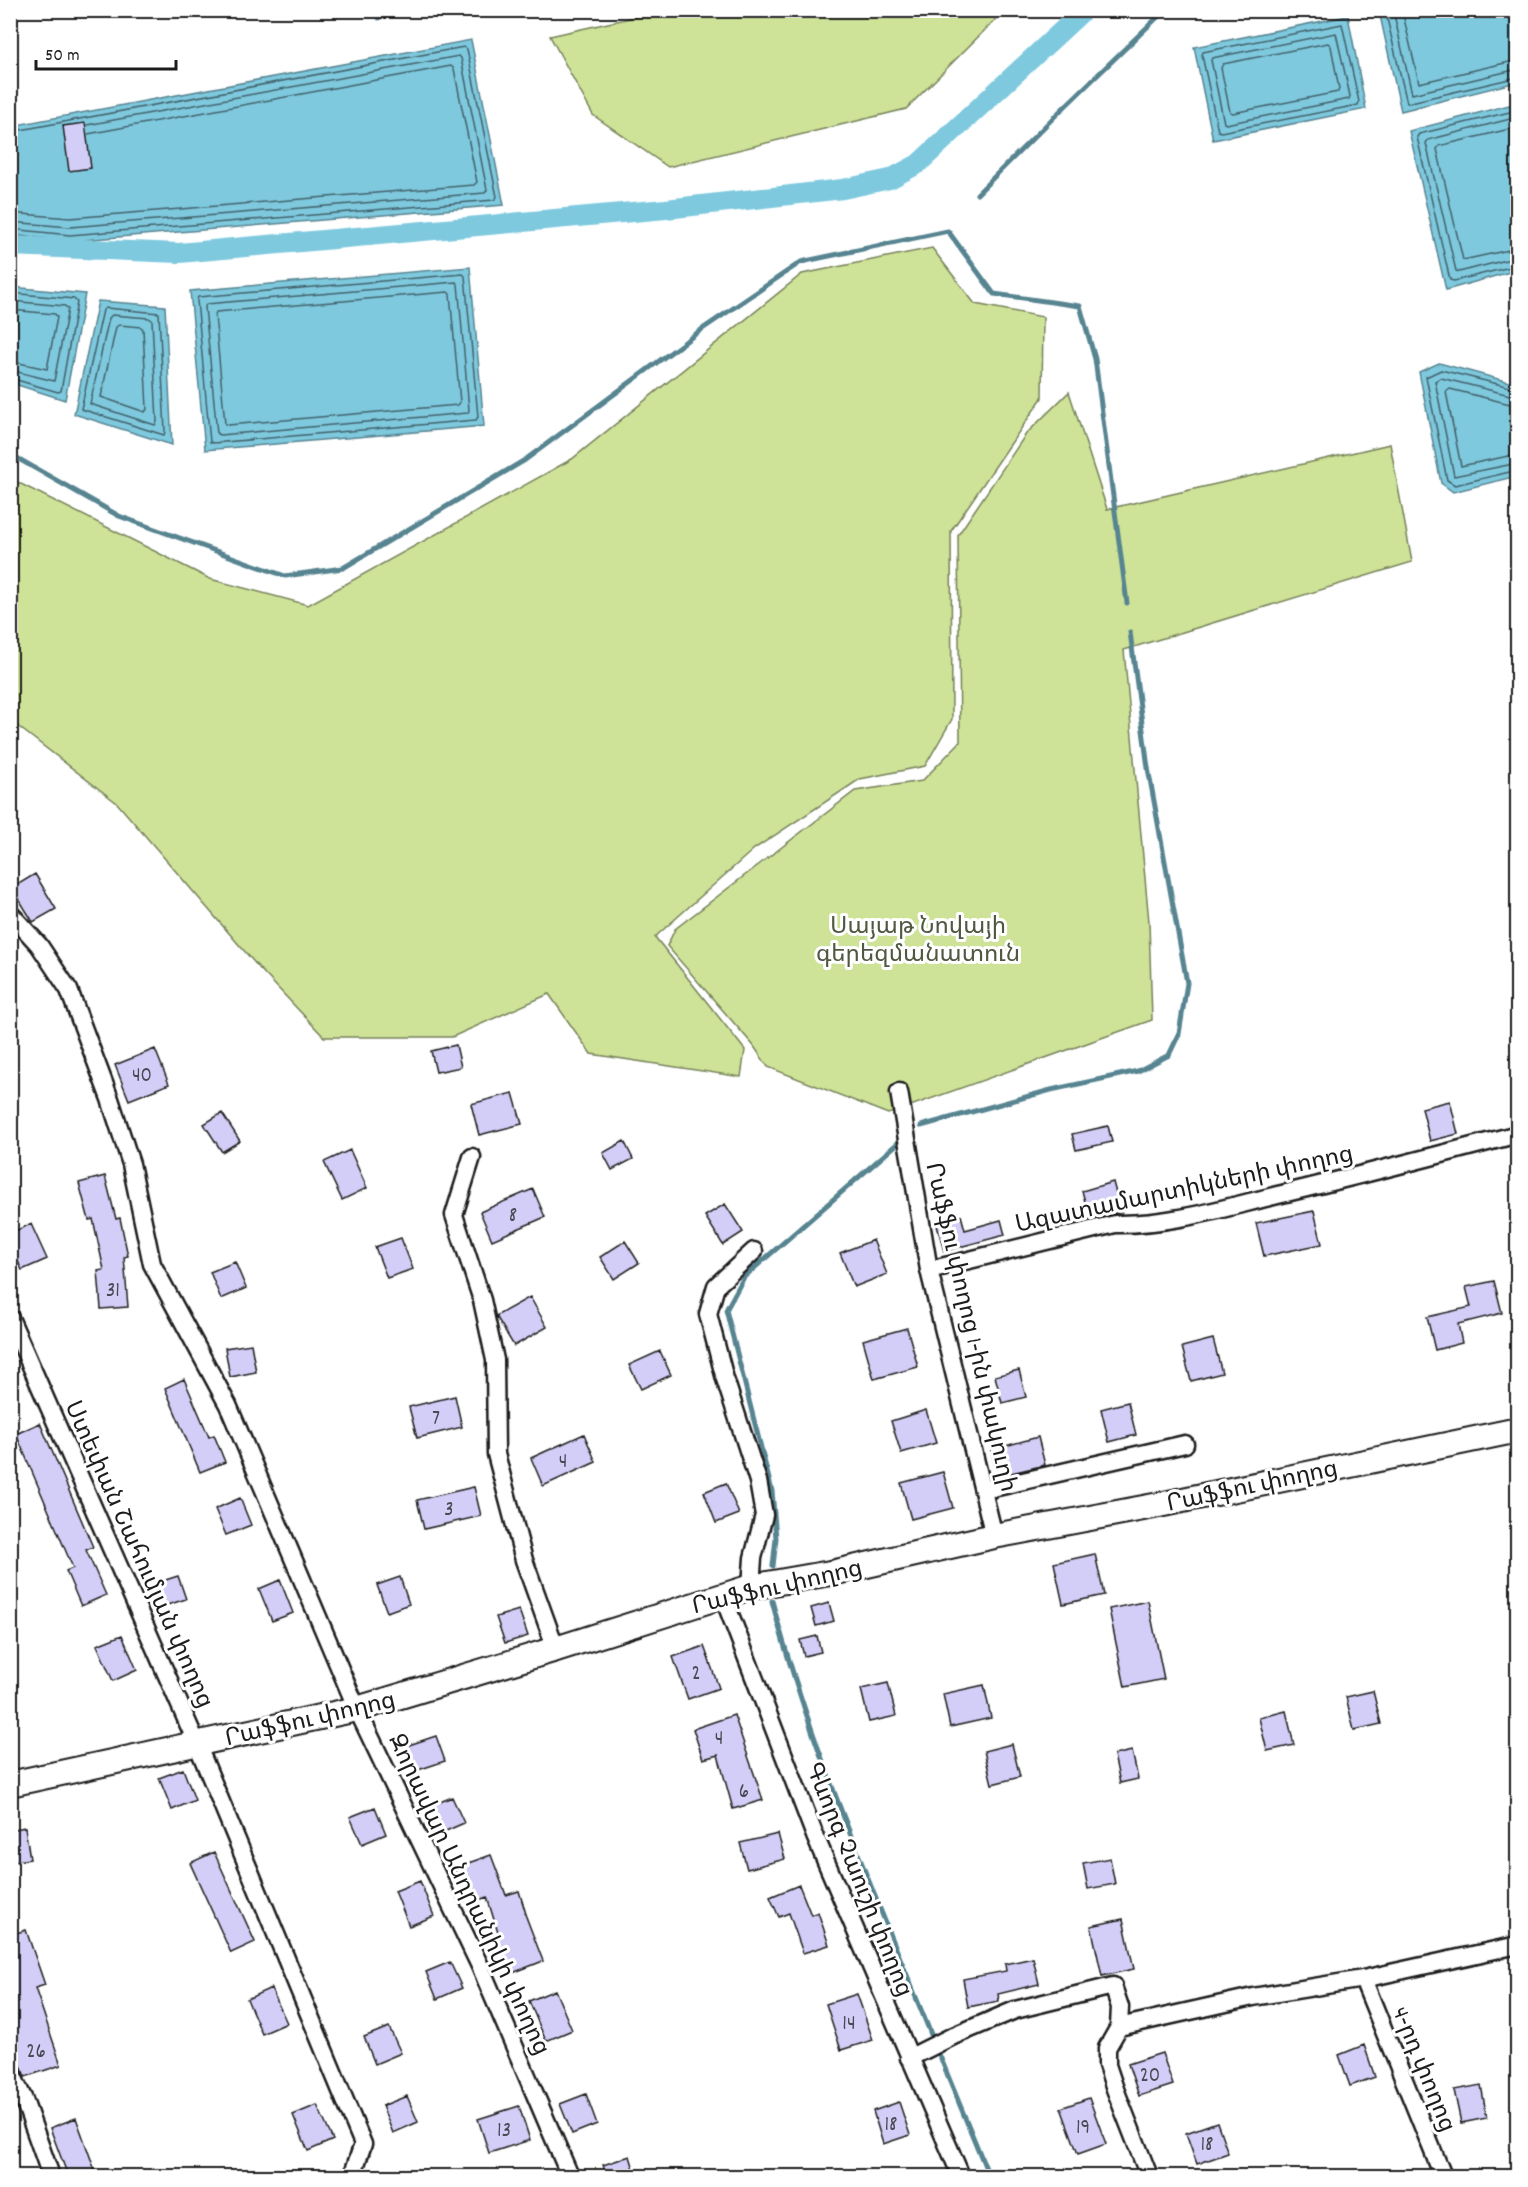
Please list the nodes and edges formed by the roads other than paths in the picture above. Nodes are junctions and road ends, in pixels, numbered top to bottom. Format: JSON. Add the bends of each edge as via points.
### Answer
{"nodes":[{"id":1,"x":10,"y":913,"type":"edge"},
{"id":2,"x":899,"y":1092,"type":"dead end"},
{"id":3,"x":1518,"y":1134,"type":"edge"},
{"id":4,"x":472,"y":1157,"type":"dead end"},
{"id":5,"x":754,"y":1251,"type":"dead end"},
{"id":6,"x":929,"y":1270,"type":"junction"},
{"id":7,"x":10,"y":1318,"type":"edge"},
{"id":8,"x":1518,"y":1430,"type":"edge"},
{"id":9,"x":1185,"y":1444,"type":"dead end"},
{"id":10,"x":984,"y":1490,"type":"junction"},
{"id":11,"x":994,"y":1536,"type":"junction"},
{"id":12,"x":751,"y":1587,"type":"junction"},
{"id":13,"x":723,"y":1596,"type":"junction"},
{"id":14,"x":556,"y":1649,"type":"junction"},
{"id":15,"x":357,"y":1709,"type":"junction"},
{"id":16,"x":197,"y":1744,"type":"junction"},
{"id":17,"x":10,"y":1784,"type":"edge"},
{"id":18,"x":1518,"y":1946,"type":"edge"},
{"id":19,"x":1363,"y":1979,"type":"junction"},
{"id":20,"x":1119,"y":2027,"type":"junction"},
{"id":21,"x":909,"y":2058,"type":"junction"},
{"id":22,"x":10,"y":2070,"type":"edge"},
{"id":23,"x":17,"y":2103,"type":"edge"},
{"id":24,"x":51,"y":2176,"type":"edge"},
{"id":25,"x":347,"y":2176,"type":"edge"},
{"id":26,"x":570,"y":2176,"type":"edge"},
{"id":27,"x":962,"y":2176,"type":"edge"},
{"id":28,"x":1149,"y":2176,"type":"edge"},
{"id":29,"x":1443,"y":2176,"type":"edge"}],
"edges":[{"from":1,"to":15,"type":"street","name":"Զորավար Անդրանիկի փողոց","via":[[39,945],[69,990],[131,1164],[152,1264],[228,1406]]},
{"from":2,"to":6,"type":"street","name":"Րաֆֆու փողոց 1-ին փակուղի"},
{"from":3,"to":6,"type":"street","name":"Ազատամարտիկների փողոց","via":[[1187,1217],[1115,1224]]},
{"from":4,"to":14,"type":"street","via":[[454,1215],[482,1300],[495,1360],[496,1454],[524,1560]]},
{"from":5,"to":12,"type":"street","via":[[716,1286],[708,1314],[758,1481],[764,1515],[753,1557]]},
{"from":6,"to":10,"type":"street","name":"Րաֆֆու փողոց 1-ին փակուղի"},
{"from":7,"to":16,"type":"street","name":"Ստեփան Շահումյան փողոց"},
{"from":8,"to":11,"type":"main road","name":"Րաֆֆու փողոց"},
{"from":9,"to":10,"type":"street"},
{"from":10,"to":11,"type":"street","name":"Րաֆֆու փողոց 1-ին փակուղի"},
{"from":11,"to":12,"type":"main road","name":"Րաֆֆու փողոց"},
{"from":12,"to":13,"type":"main road","name":"Րաֆֆու փողոց"},
{"from":13,"to":14,"type":"main road","name":"Րաֆֆու փողոց"},
{"from":13,"to":21,"type":"street","name":"Գևորգ Չաուշի փողոց","via":[[814,1836]]},
{"from":14,"to":15,"type":"main road","name":"Րաֆֆու փողոց"},
{"from":15,"to":16,"type":"main road","name":"Րաֆֆու փողոց"},
{"from":15,"to":26,"type":"street","name":"Զորավար Անդրանիկի փողոց","via":[[480,1966]]},
{"from":16,"to":17,"type":"main road","name":"Րաֆֆու փողոց"},
{"from":16,"to":25,"type":"street","name":"Ստեփան Շահումյան փողոց","via":[[363,2144]]},
{"from":18,"to":19,"type":"street"},
{"from":19,"to":20,"type":"street","via":[[1253,1997]]},
{"from":19,"to":29,"type":"street","name":"4-րդ փողոց"},
{"from":20,"to":21,"type":"street","via":[[1120,2007],[1113,1986],[1016,2010]]},
{"from":20,"to":28,"type":"street","via":[[1107,2048],[1107,2065]]},
{"from":21,"to":27,"type":"street","name":"Գևորգ Չաուշի փողոց"},
{"from":22,"to":23,"type":"street"},
{"from":23,"to":24,"type":"street"}]}
